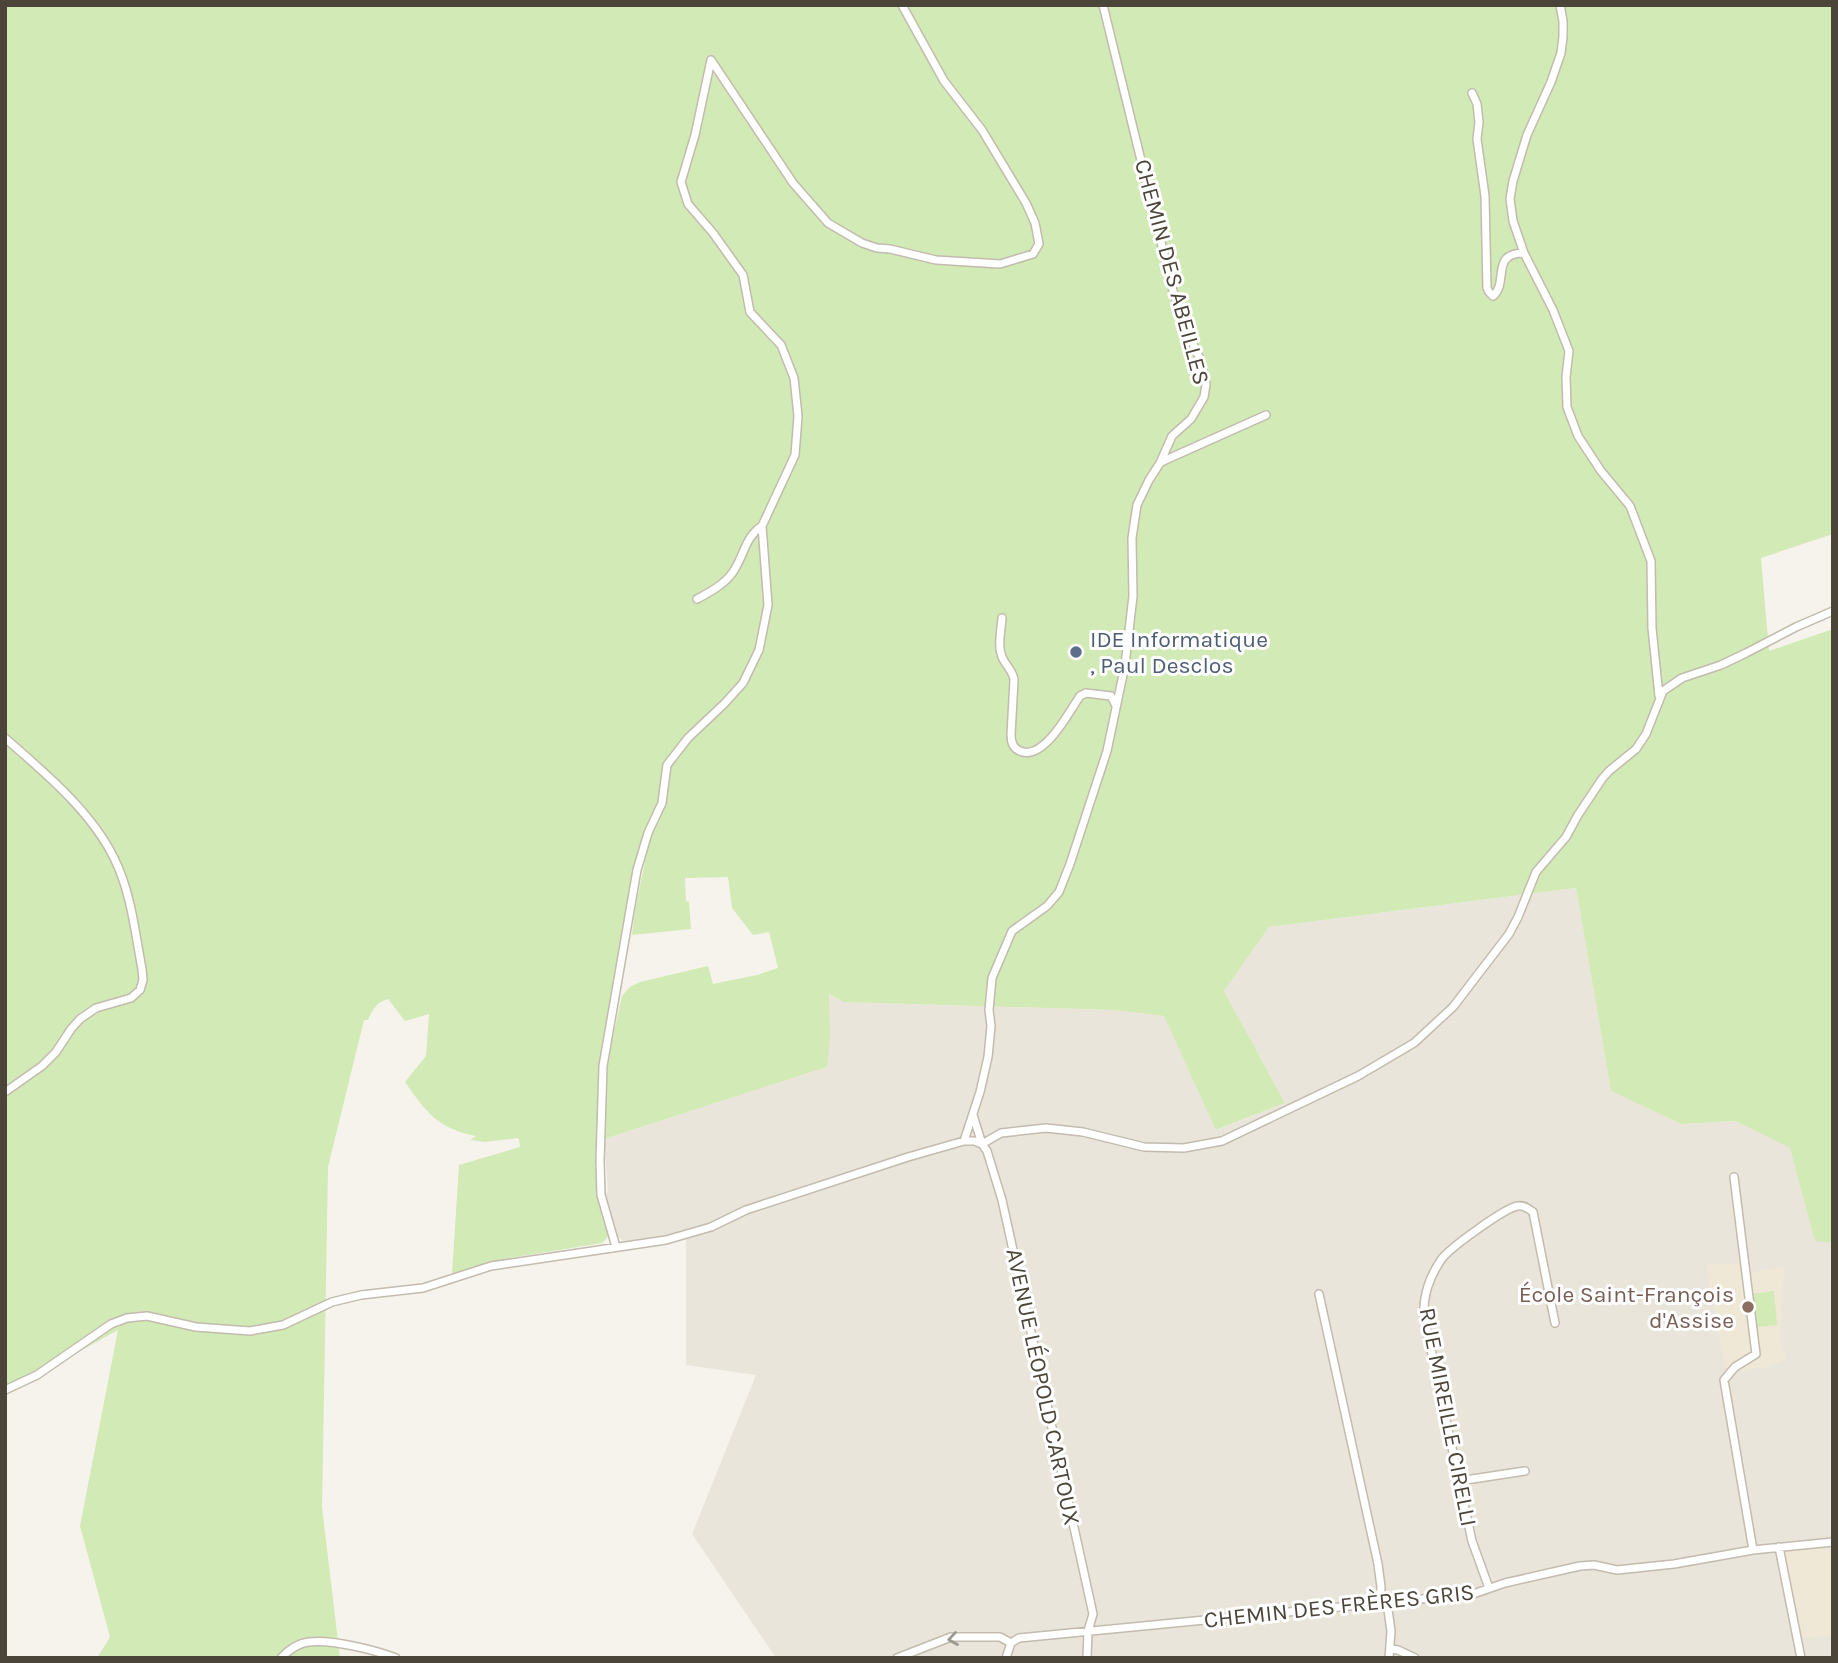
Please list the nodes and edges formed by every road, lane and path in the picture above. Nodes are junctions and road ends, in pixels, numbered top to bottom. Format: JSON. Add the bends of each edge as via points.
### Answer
{"nodes":[{"id":1,"x":902,"y":5,"type":"edge"},
{"id":2,"x":1103,"y":5,"type":"edge"},
{"id":3,"x":1560,"y":5,"type":"edge"},
{"id":4,"x":1472,"y":93,"type":"dead end"},
{"id":5,"x":1524,"y":253,"type":"junction"},
{"id":6,"x":1266,"y":415,"type":"dead end"},
{"id":7,"x":1160,"y":463,"type":"junction"},
{"id":8,"x":762,"y":526,"type":"junction"},
{"id":9,"x":697,"y":599,"type":"dead end"},
{"id":10,"x":1833,"y":611,"type":"edge"},
{"id":11,"x":1002,"y":618,"type":"dead end"},
{"id":12,"x":1659,"y":697,"type":"junction"},
{"id":13,"x":1116,"y":707,"type":"junction"},
{"id":14,"x":5,"y":738,"type":"edge"},
{"id":15,"x":5,"y":1092,"type":"edge"},
{"id":16,"x":973,"y":1113,"type":"junction"},
{"id":17,"x":964,"y":1141,"type":"junction"},
{"id":18,"x":982,"y":1144,"type":"junction"},
{"id":19,"x":1734,"y":1177,"type":"dead end"},
{"id":20,"x":616,"y":1247,"type":"junction"},
{"id":21,"x":1319,"y":1294,"type":"dead end"},
{"id":22,"x":1555,"y":1322,"type":"dead end"},
{"id":23,"x":5,"y":1390,"type":"edge"},
{"id":24,"x":1525,"y":1471,"type":"dead end"},
{"id":25,"x":1459,"y":1481,"type":"junction"},
{"id":26,"x":1833,"y":1542,"type":"edge"},
{"id":27,"x":1779,"y":1547,"type":"junction"},
{"id":28,"x":1753,"y":1550,"type":"junction"},
{"id":29,"x":1489,"y":1588,"type":"junction"},
{"id":30,"x":1384,"y":1603,"type":"junction"},
{"id":31,"x":1088,"y":1631,"type":"junction"},
{"id":32,"x":1011,"y":1643,"type":"junction"},
{"id":33,"x":1390,"y":1653,"type":"edge"},
{"id":34,"x":281,"y":1658,"type":"edge"},
{"id":35,"x":396,"y":1658,"type":"edge"},
{"id":36,"x":897,"y":1658,"type":"edge"},
{"id":37,"x":1006,"y":1658,"type":"edge"},
{"id":38,"x":1087,"y":1658,"type":"edge"},
{"id":39,"x":1415,"y":1658,"type":"edge"},
{"id":40,"x":1801,"y":1658,"type":"edge"}],
"edges":[{"from":1,"to":8,"type":"street","via":[[944,82],[982,131],[1026,203],[1039,244],[1033,254],[1000,264],[936,260],[862,243],[828,223],[793,183],[711,60],[681,182],[688,204],[743,275],[750,312],[781,345],[793,378],[798,416],[795,455]]},
{"from":2,"to":7,"type":"street","name":"CHEMIN DES ABEILLES","via":[[1173,291],[1206,384],[1197,411],[1172,436]]},
{"from":3,"to":5,"type":"street","via":[[1561,52],[1527,135],[1510,199]]},
{"from":4,"to":5,"type":"street","via":[[1479,122],[1488,288],[1493,296],[1500,289],[1506,258]]},
{"from":5,"to":12,"type":"street","via":[[1569,351],[1567,407],[1577,436],[1630,506],[1651,561],[1651,628]]},
{"from":6,"to":7,"type":"street"},
{"from":7,"to":13,"type":"street","name":"CHEMIN DES ABEILLES","via":[[1138,505],[1132,538],[1133,596]]},
{"from":8,"to":9,"type":"street","via":[[732,573]]},
{"from":8,"to":20,"type":"street","via":[[768,605],[759,650],[743,683],[667,765],[662,803],[637,870],[603,1066],[601,1195]]},
{"from":10,"to":12,"type":"street","via":[[1734,659],[1682,678]]},
{"from":11,"to":13,"type":"street","via":[[1000,651],[1013,673],[1010,735],[1016,749],[1033,752],[1042,747],[1086,693],[1111,696]]},
{"from":12,"to":18,"type":"street","via":[[1636,749],[1602,779],[1566,836],[1536,872],[1509,934],[1453,1007],[1414,1043],[1358,1076],[1222,1141],[1184,1148],[1144,1147],[1046,1128],[1002,1133]]},
{"from":13,"to":16,"type":"street","name":"CHEMIN DES ABEILLES","via":[[1107,751],[1059,892],[1012,931],[992,978],[988,1057]]},
{"from":14,"to":15,"type":"street","via":[[87,816],[114,858],[128,897],[143,979],[131,998],[96,1008],[80,1019],[42,1066]]},
{"from":16,"to":17,"type":"street","name":"CHEMIN DES ABEILLES"},
{"from":16,"to":18,"type":"street"},
{"from":17,"to":18,"type":"street"},
{"from":17,"to":20,"type":"street","via":[[746,1210],[711,1227]]},
{"from":18,"to":31,"type":"street","name":"AVENUE LÉOPOLD CARTOUX","via":[[1002,1200],[1091,1601]]},
{"from":19,"to":28,"type":"street","via":[[1756,1354],[1724,1380]]},
{"from":20,"to":23,"type":"street","via":[[491,1266],[423,1288],[361,1295],[332,1302],[283,1325],[250,1331],[196,1327],[147,1316],[127,1318]]},
{"from":21,"to":30,"type":"street"},
{"from":22,"to":25,"type":"street","name":"RUE MIREILLE CIRELLI","via":[[1533,1212],[1526,1207],[1517,1206],[1475,1231],[1443,1256],[1430,1277],[1423,1299],[1424,1317]]},
{"from":24,"to":25,"type":"street"},
{"from":25,"to":29,"type":"street","name":"RUE MIREILLE CIRELLI","via":[[1472,1541]]},
{"from":26,"to":27,"type":"street","name":"CHEMIN DES FRÈRES GRIS"},
{"from":27,"to":28,"type":"street","name":"CHEMIN DES FRÈRES GRIS"},
{"from":27,"to":40,"type":"street"},
{"from":28,"to":29,"type":"street","name":"CHEMIN DES FRÈRES GRIS","via":[[1617,1570],[1580,1566]]},
{"from":29,"to":30,"type":"street","name":"CHEMIN DES FRÈRES GRIS","via":[[1474,1594]]},
{"from":30,"to":31,"type":"street","name":"CHEMIN DES FRÈRES GRIS"},
{"from":30,"to":33,"type":"street","via":[[1391,1631]]},
{"from":31,"to":32,"type":"street","name":"CHEMIN DES FRÈRES GRIS","via":[[1019,1638]]},
{"from":31,"to":38,"type":"street","name":"AVENUE LÉOPOLD CARTOUX"},
{"from":32,"to":36,"type":"street","one_way":true,"via":[[1000,1637],[951,1637]]},
{"from":32,"to":37,"type":"street"},
{"from":33,"to":39,"type":"street","via":[[1398,1650]]},
{"from":34,"to":35,"type":"street","via":[[307,1642],[333,1642]]}]}
